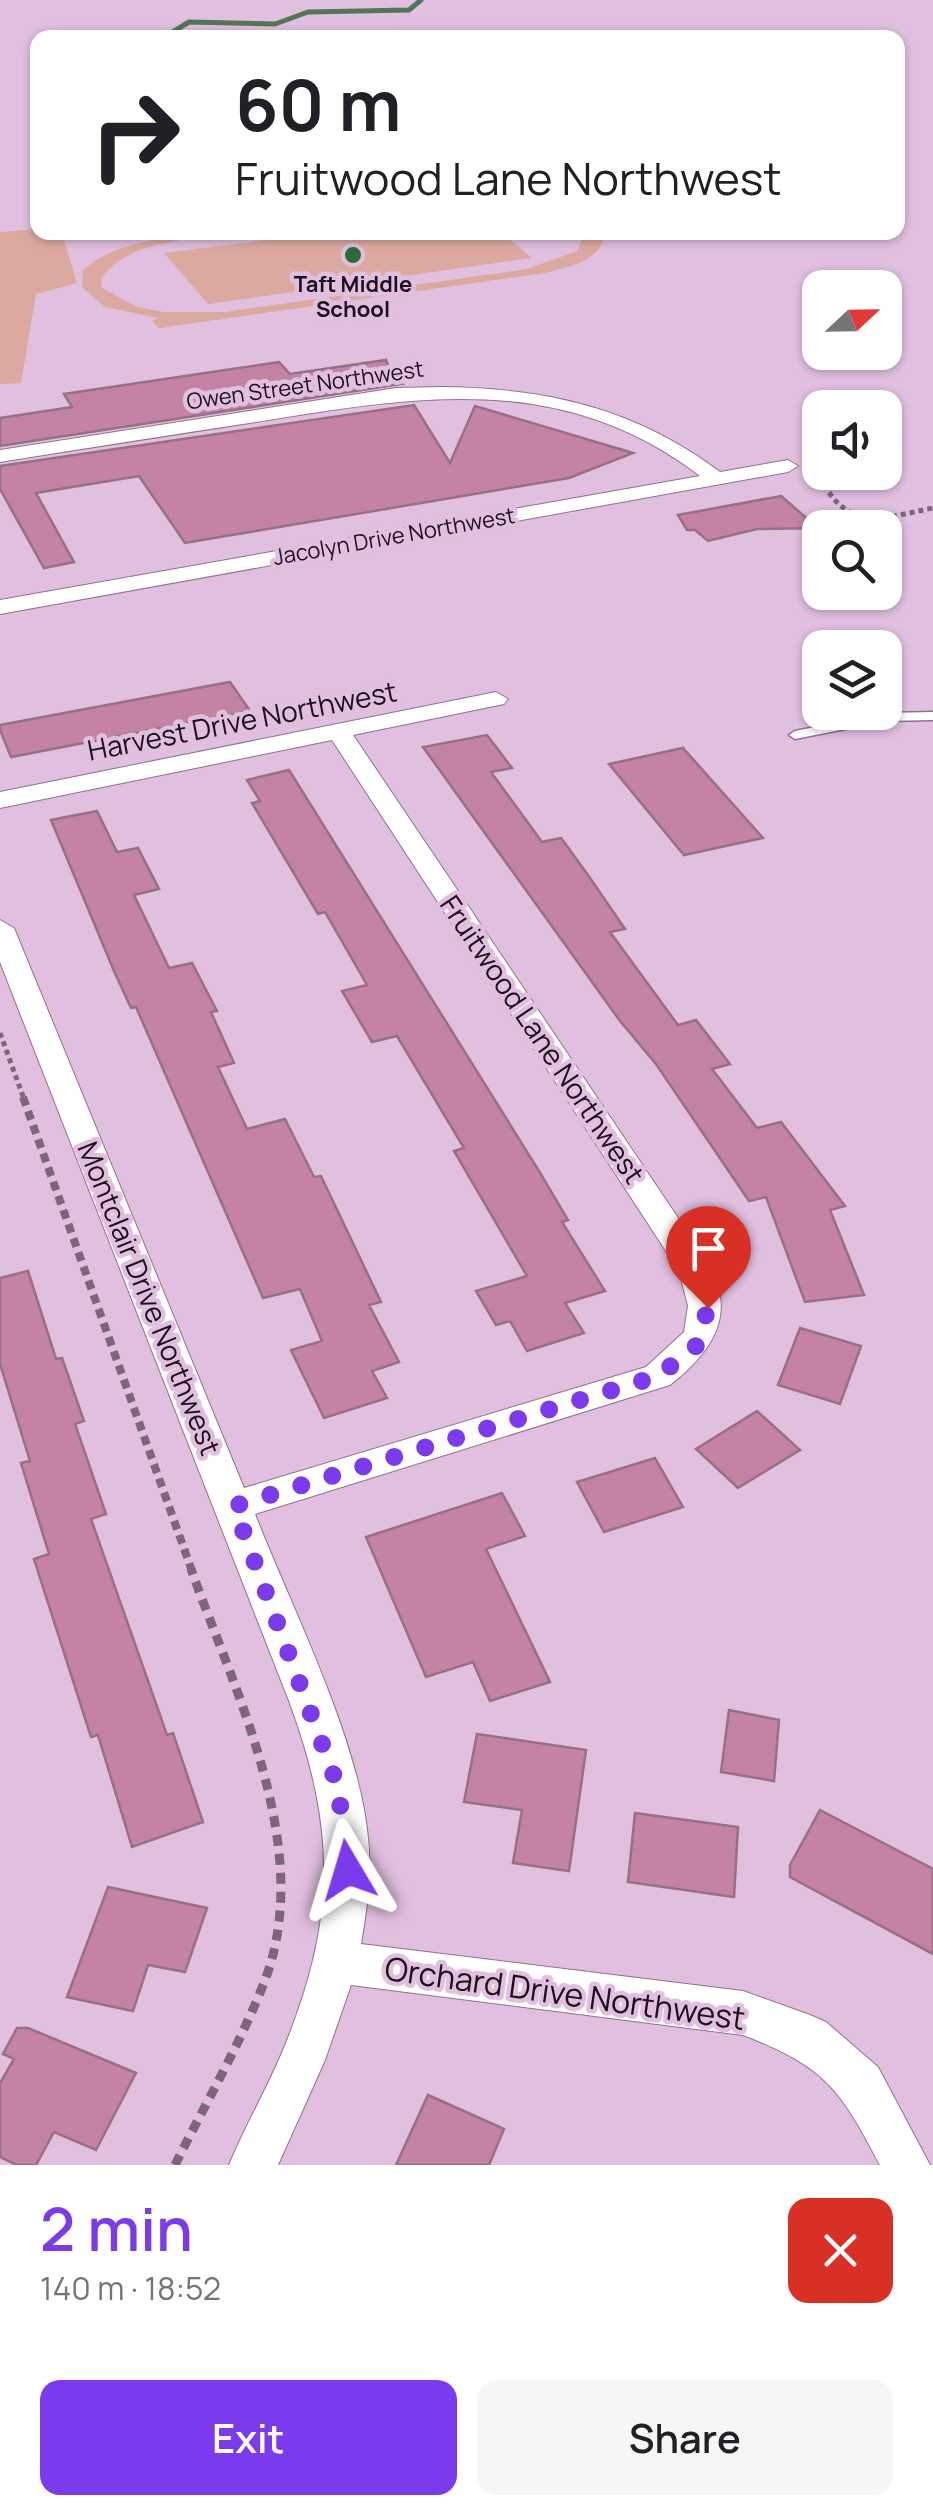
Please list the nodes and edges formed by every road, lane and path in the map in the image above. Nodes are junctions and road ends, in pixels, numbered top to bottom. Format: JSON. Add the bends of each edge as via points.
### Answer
{"nodes":[{"id":1,"x":0,"y":456,"type":"edge"},
{"id":2,"x":795,"y":472,"type":"joint"},
{"id":3,"x":717,"y":479,"type":"junction"},
{"id":4,"x":933,"y":508,"type":"edge"},
{"id":5,"x":0,"y":607,"type":"edge"},
{"id":6,"x":496,"y":699,"type":"dead end"},
{"id":7,"x":933,"y":716,"type":"edge"},
{"id":8,"x":338,"y":731,"type":"junction"},
{"id":9,"x":795,"y":736,"type":"dead end"},
{"id":10,"x":0,"y":800,"type":"edge"},
{"id":11,"x":0,"y":928,"type":"edge"},
{"id":12,"x":0,"y":1033,"type":"edge"},
{"id":13,"x":234,"y":1506,"type":"junction"},
{"id":14,"x":334,"y":1962,"type":"junction"},
{"id":15,"x":175,"y":2165,"type":"edge"},
{"id":16,"x":253,"y":2165,"type":"edge"},
{"id":17,"x":906,"y":2165,"type":"edge"}],
"edges":[{"from":1,"to":3,"type":"street","name":"Owen Street Northwest","via":[[396,394],[455,391],[557,399],[606,411],[652,431]]},
{"from":2,"to":3,"type":"street","name":"Jacolyn Drive Northwest"},
{"from":2,"to":4,"type":"path","via":[[820,480],[836,510],[850,516]]},
{"from":3,"to":5,"type":"street","name":"Jacolyn Drive Northwest"},
{"from":6,"to":8,"type":"street","name":"Harvest Drive Northwest"},
{"from":7,"to":9,"type":"lane"},
{"from":8,"to":10,"type":"street","name":"Harvest Drive Northwest"},
{"from":8,"to":13,"type":"street","name":"Fruitwood Lane Northwest","via":[[695,1268],[708,1308],[696,1346],[658,1376]]},
{"from":11,"to":13,"type":"street","name":"Montclair Drive Northwest"},
{"from":12,"to":15,"type":"path","via":[[274,1802],[280,1906],[266,1978]]},
{"from":13,"to":14,"type":"street","name":"Montclair Drive Northwest","via":[[338,1787],[348,1870]]},
{"from":14,"to":16,"type":"street","name":"Montclair Drive Northwest","via":[[286,2100]]},
{"from":14,"to":17,"type":"street","name":"Orchard Drive Northwest","via":[[743,2013],[810,2038],[862,2083]]}]}
